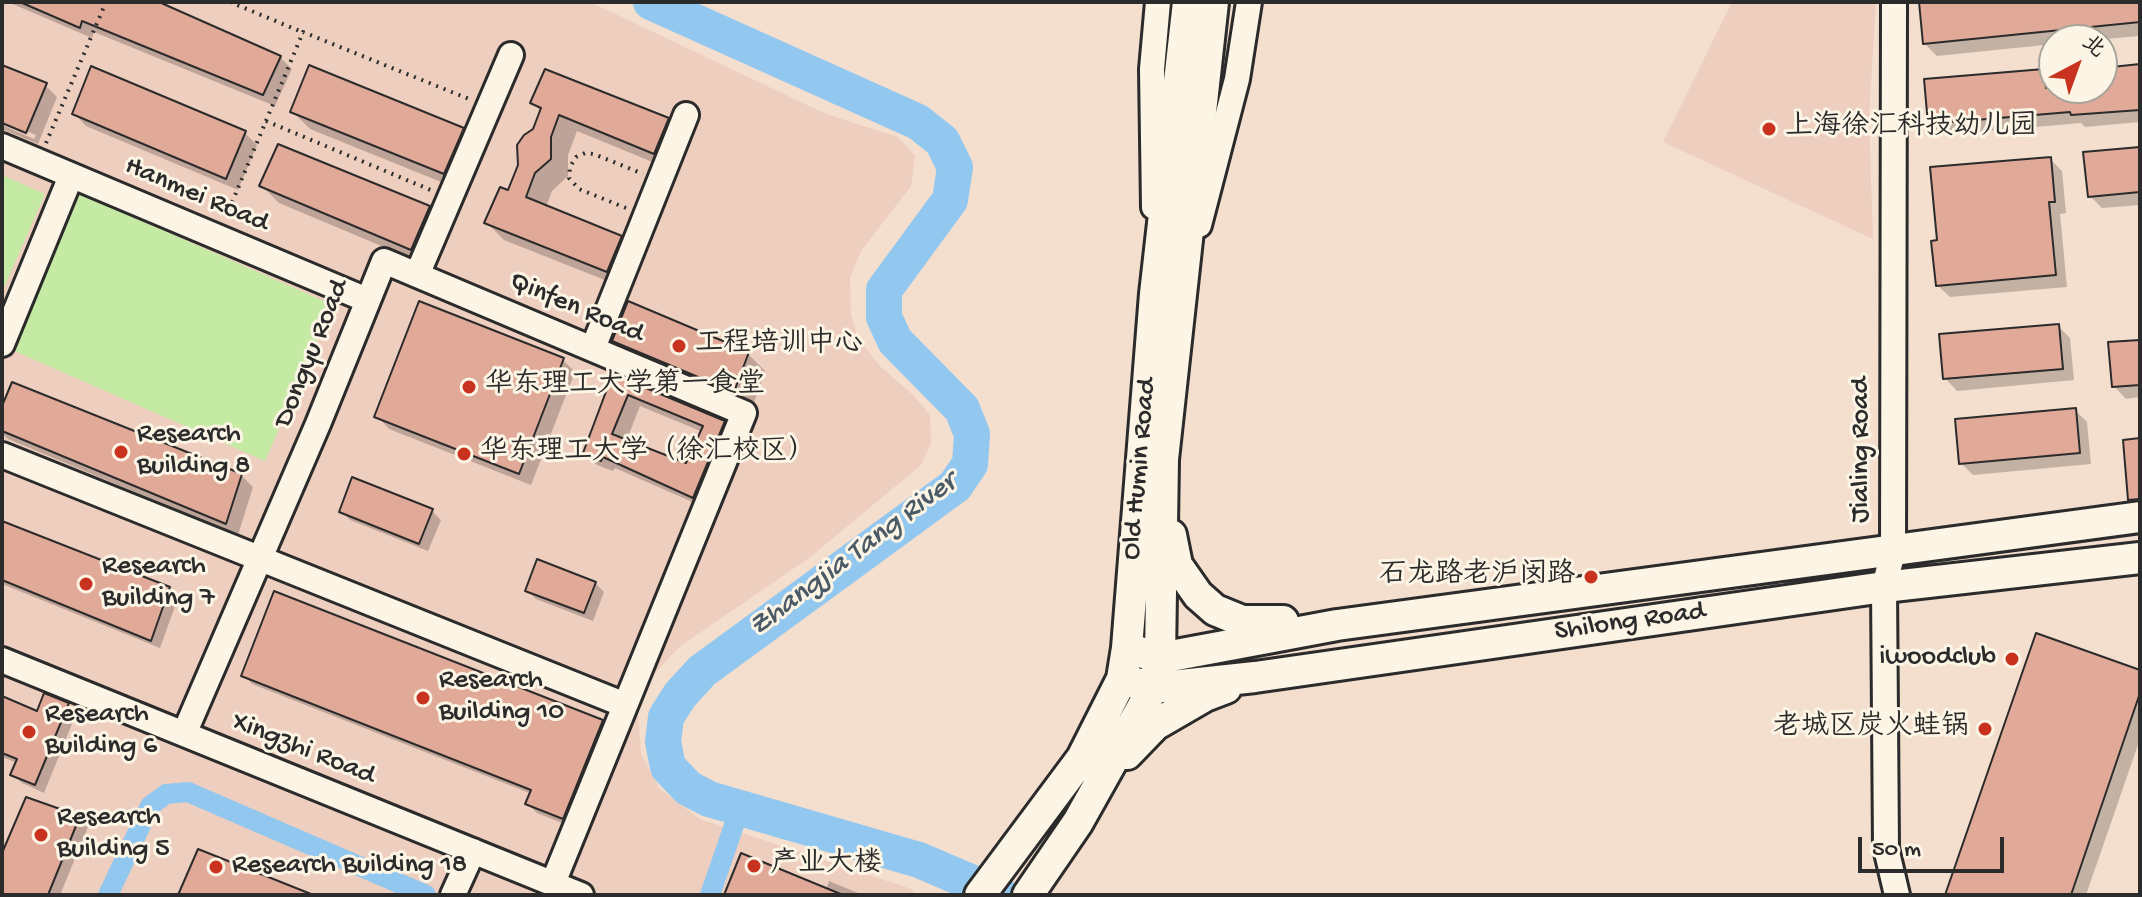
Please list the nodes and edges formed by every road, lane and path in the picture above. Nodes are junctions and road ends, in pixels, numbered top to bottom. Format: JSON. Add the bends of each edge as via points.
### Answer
{"nodes":[{"id":1,"x":106,"y":2,"type":"edge"},
{"id":2,"x":230,"y":2,"type":"edge"},
{"id":3,"x":1158,"y":2,"type":"edge"},
{"id":4,"x":1188,"y":2,"type":"edge"},
{"id":5,"x":1213,"y":2,"type":"edge"},
{"id":6,"x":1249,"y":2,"type":"edge"},
{"id":7,"x":1894,"y":2,"type":"edge"},
{"id":8,"x":303,"y":32,"type":"junction"},
{"id":9,"x":511,"y":55,"type":"dead end"},
{"id":10,"x":489,"y":107,"type":"junction"},
{"id":11,"x":686,"y":115,"type":"dead end"},
{"id":12,"x":266,"y":121,"type":"junction"},
{"id":13,"x":2,"y":146,"type":"edge"},
{"id":14,"x":38,"y":161,"type":"junction"},
{"id":15,"x":71,"y":176,"type":"junction"},
{"id":16,"x":660,"y":181,"type":"junction"},
{"id":17,"x":450,"y":198,"type":"junction"},
{"id":18,"x":646,"y":216,"type":"junction"},
{"id":19,"x":218,"y":238,"type":"junction"},
{"id":20,"x":384,"y":261,"type":"joint"},
{"id":21,"x":417,"y":275,"type":"junction"},
{"id":22,"x":1168,"y":296,"type":"junction"},
{"id":23,"x":367,"y":300,"type":"junction"},
{"id":24,"x":2,"y":344,"type":"edge"},
{"id":25,"x":593,"y":348,"type":"junction"},
{"id":26,"x":2,"y":455,"type":"edge"},
{"id":27,"x":1163,"y":459,"type":"junction"},
{"id":28,"x":2140,"y":517,"type":"edge"},
{"id":29,"x":1893,"y":552,"type":"junction"},
{"id":30,"x":260,"y":558,"type":"junction"},
{"id":31,"x":2140,"y":558,"type":"edge"},
{"id":32,"x":1884,"y":587,"type":"junction"},
{"id":33,"x":1337,"y":625,"type":"junction"},
{"id":34,"x":1127,"y":648,"type":"junction"},
{"id":35,"x":1160,"y":658,"type":"junction"},
{"id":36,"x":2,"y":660,"type":"edge"},
{"id":37,"x":1255,"y":677,"type":"junction"},
{"id":38,"x":1122,"y":679,"type":"junction"},
{"id":39,"x":1153,"y":688,"type":"junction"},
{"id":40,"x":625,"y":705,"type":"junction"},
{"id":41,"x":184,"y":734,"type":"junction"},
{"id":42,"x":1105,"y":774,"type":"junction"},
{"id":43,"x":473,"y":851,"type":"junction"},
{"id":44,"x":553,"y":883,"type":"junction"},
{"id":45,"x":1033,"y":888,"type":"edge"},
{"id":46,"x":454,"y":893,"type":"edge"},
{"id":47,"x":581,"y":895,"type":"edge"},
{"id":48,"x":980,"y":895,"type":"edge"},
{"id":49,"x":1897,"y":895,"type":"edge"}],
"edges":[{"from":1,"to":14,"type":"path"},
{"from":2,"to":8,"type":"path"},
{"from":3,"to":22,"type":"street","via":[[1152,69]]},
{"from":4,"to":22,"type":"main road","name":"Old Humin Road"},
{"from":5,"to":22,"type":"main road","name":"Old Humin Road"},
{"from":6,"to":22,"type":"street","via":[[1237,79]]},
{"from":7,"to":29,"type":"street","name":"Jialing Road"},
{"from":8,"to":10,"type":"path"},
{"from":8,"to":12,"type":"path"},
{"from":9,"to":10,"type":"street"},
{"from":10,"to":17,"type":"street"},
{"from":11,"to":16,"type":"street"},
{"from":12,"to":17,"type":"path"},
{"from":12,"to":19,"type":"path"},
{"from":13,"to":14,"type":"street","name":"Hanmei Road"},
{"from":14,"to":15,"type":"street","name":"Hanmei Road"},
{"from":15,"to":19,"type":"street","name":"Hanmei Road"},
{"from":15,"to":24,"type":"street"},
{"from":16,"to":18,"type":"street"},
{"from":16,"to":18,"type":"path","via":[[594,154],[576,157],[570,167],[569,178],[579,189]]},
{"from":17,"to":21,"type":"street"},
{"from":18,"to":25,"type":"street"},
{"from":19,"to":23,"type":"street","name":"Hanmei Road"},
{"from":20,"to":21,"type":"street","name":"Qinfen Road"},
{"from":20,"to":23,"type":"street","name":"Dongyu Road"},
{"from":21,"to":25,"type":"street","name":"Qinfen Road"},
{"from":22,"to":27,"type":"main road","name":"Old Humin Road"},
{"from":22,"to":34,"type":"main road","name":"Old Humin Road"},
{"from":23,"to":30,"type":"street","name":"Dongyu Road"},
{"from":25,"to":40,"type":"street","name":"Qinfen Road","via":[[744,413]]},
{"from":26,"to":30,"type":"street"},
{"from":27,"to":33,"type":"main road","via":[[1177,565],[1198,595],[1215,610],[1242,621]]},
{"from":27,"to":35,"type":"main road","name":"Old Humin Road"},
{"from":28,"to":29,"type":"main road","name":"Shilong Road"},
{"from":29,"to":32,"type":"street","name":"Jialing Road"},
{"from":29,"to":33,"type":"main road","name":"Shilong Road"},
{"from":30,"to":40,"type":"street"},
{"from":30,"to":41,"type":"street","name":"Dongyu Road"},
{"from":31,"to":32,"type":"main road","name":"Shilong Road"},
{"from":32,"to":37,"type":"main road","name":"Shilong Road"},
{"from":32,"to":49,"type":"street","name":"Jialing Road","via":[[1886,848]]},
{"from":33,"to":35,"type":"main road","name":"Shilong Road"},
{"from":34,"to":35,"type":"main road","name":"Shilong Road"},
{"from":34,"to":38,"type":"main road","name":"Old Humin Road"},
{"from":35,"to":39,"type":"main road","name":"Old Humin Road"},
{"from":36,"to":41,"type":"street","name":"Xingzhi Road"},
{"from":37,"to":39,"type":"main road","name":"Shilong Road"},
{"from":37,"to":42,"type":"main road","via":[[1205,696],[1155,725]]},
{"from":38,"to":39,"type":"main road","name":"Shilong Road"},
{"from":38,"to":48,"type":"main road","name":"Old Humin Road","via":[[1082,758]]},
{"from":39,"to":42,"type":"main road","name":"Old Humin Road"},
{"from":40,"to":44,"type":"street"},
{"from":41,"to":43,"type":"street","name":"Xingzhi Road"},
{"from":42,"to":45,"type":"main road","name":"Old Humin Road"},
{"from":43,"to":44,"type":"street","name":"Xingzhi Road"},
{"from":43,"to":46,"type":"street"},
{"from":44,"to":47,"type":"street","name":"Xingzhi Road"}]}
